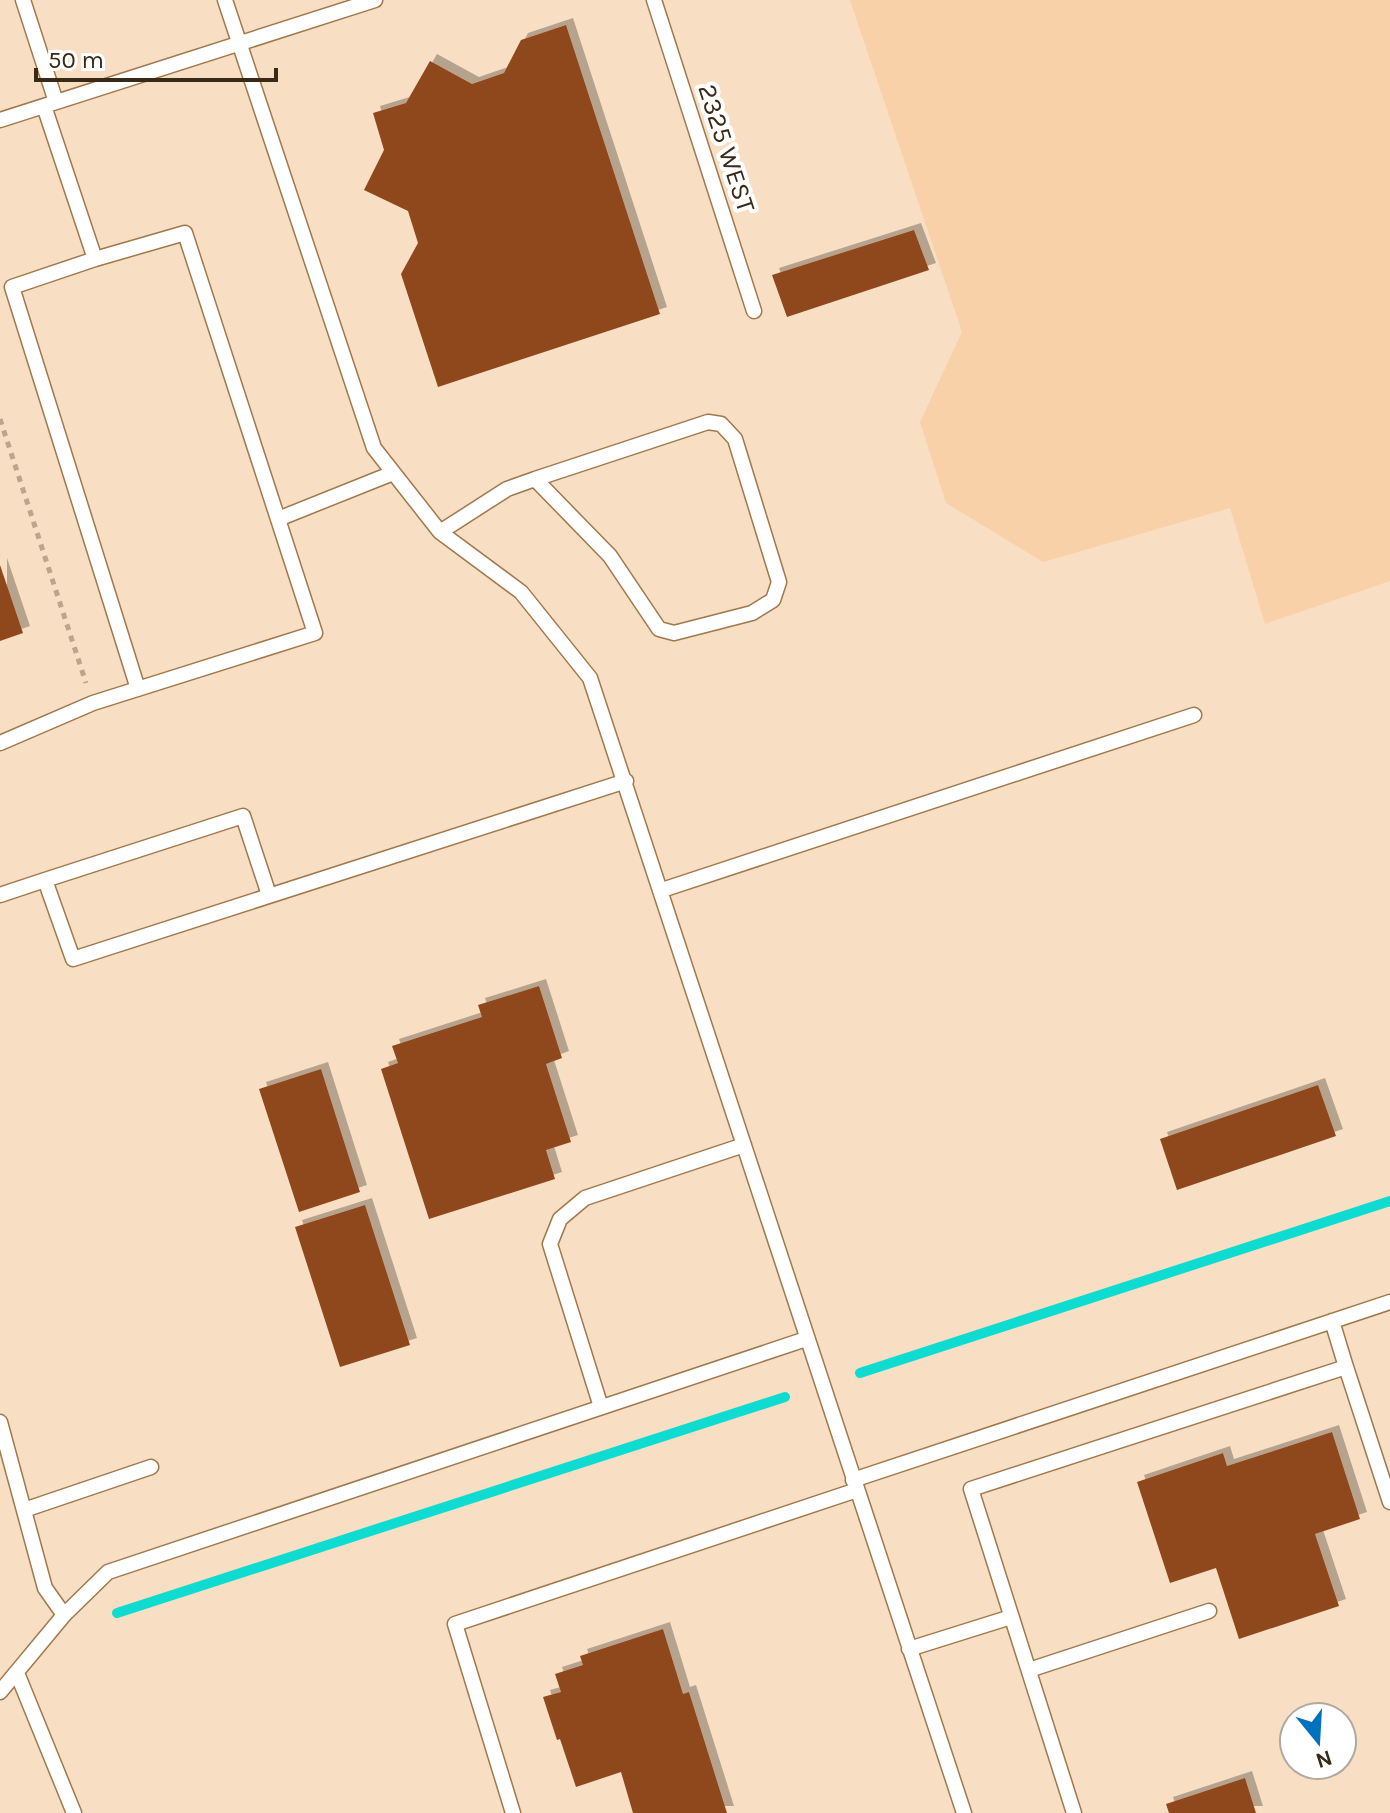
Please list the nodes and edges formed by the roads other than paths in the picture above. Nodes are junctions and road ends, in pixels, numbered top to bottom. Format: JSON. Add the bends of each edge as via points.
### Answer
{"nodes":[{"id":1,"x":23,"y":0,"type":"edge"},
{"id":2,"x":225,"y":0,"type":"edge"},
{"id":3,"x":375,"y":0,"type":"edge"},
{"id":4,"x":654,"y":0,"type":"edge"},
{"id":5,"x":342,"y":5,"type":"edge"},
{"id":6,"x":239,"y":43,"type":"junction"},
{"id":7,"x":50,"y":104,"type":"junction"},
{"id":8,"x":0,"y":120,"type":"edge"},
{"id":9,"x":95,"y":259,"type":"junction"},
{"id":10,"x":754,"y":311,"type":"dead end"},
{"id":11,"x":393,"y":473,"type":"junction"},
{"id":12,"x":535,"y":479,"type":"junction"},
{"id":13,"x":278,"y":519,"type":"junction"},
{"id":14,"x":440,"y":532,"type":"junction"},
{"id":15,"x":138,"y":689,"type":"junction"},
{"id":16,"x":1194,"y":715,"type":"dead end"},
{"id":17,"x":0,"y":743,"type":"edge"},
{"id":18,"x":626,"y":781,"type":"junction"},
{"id":19,"x":45,"y":880,"type":"junction"},
{"id":20,"x":662,"y":890,"type":"junction"},
{"id":21,"x":0,"y":895,"type":"edge"},
{"id":22,"x":269,"y":895,"type":"junction"},
{"id":23,"x":744,"y":1145,"type":"junction"},
{"id":24,"x":1390,"y":1302,"type":"edge"},
{"id":25,"x":1332,"y":1321,"type":"junction"},
{"id":26,"x":806,"y":1339,"type":"junction"},
{"id":27,"x":1346,"y":1367,"type":"junction"},
{"id":28,"x":601,"y":1407,"type":"junction"},
{"id":29,"x":0,"y":1422,"type":"edge"},
{"id":30,"x":151,"y":1467,"type":"dead end"},
{"id":31,"x":855,"y":1485,"type":"junction"},
{"id":32,"x":1390,"y":1502,"type":"edge"},
{"id":33,"x":24,"y":1510,"type":"junction"},
{"id":34,"x":1209,"y":1611,"type":"dead end"},
{"id":35,"x":64,"y":1615,"type":"junction"},
{"id":36,"x":1011,"y":1617,"type":"junction"},
{"id":37,"x":909,"y":1649,"type":"junction"},
{"id":38,"x":1029,"y":1670,"type":"junction"},
{"id":39,"x":17,"y":1673,"type":"junction"},
{"id":40,"x":0,"y":1692,"type":"edge"},
{"id":41,"x":74,"y":1813,"type":"edge"},
{"id":42,"x":513,"y":1813,"type":"edge"},
{"id":43,"x":964,"y":1813,"type":"edge"},
{"id":44,"x":1074,"y":1813,"type":"edge"}],
"edges":[{"from":1,"to":7,"type":"lane"},
{"from":2,"to":6,"type":"lane"},
{"from":3,"to":5,"type":"lane"},
{"from":4,"to":10,"type":"lane","name":"2325 WEST"},
{"from":5,"to":6,"type":"lane"},
{"from":6,"to":7,"type":"lane"},
{"from":6,"to":11,"type":"lane","via":[[374,448]]},
{"from":7,"to":8,"type":"lane"},
{"from":7,"to":9,"type":"lane"},
{"from":9,"to":13,"type":"lane","via":[[185,233]]},
{"from":9,"to":15,"type":"lane","via":[[12,287]]},
{"from":11,"to":13,"type":"lane"},
{"from":11,"to":14,"type":"lane"},
{"from":12,"to":12,"type":"lane","via":[[708,422],[721,424],[735,439],[779,582],[773,600],[752,613],[674,633],[659,629],[610,556]]},
{"from":12,"to":14,"type":"lane","via":[[507,489]]},
{"from":13,"to":15,"type":"lane","via":[[315,633]]},
{"from":14,"to":18,"type":"lane","via":[[521,592],[590,678]]},
{"from":15,"to":17,"type":"lane"},
{"from":16,"to":20,"type":"lane"},
{"from":18,"to":20,"type":"lane"},
{"from":18,"to":22,"type":"lane"},
{"from":19,"to":21,"type":"lane"},
{"from":19,"to":22,"type":"lane","via":[[73,959]]},
{"from":19,"to":22,"type":"lane","via":[[243,816]]},
{"from":20,"to":23,"type":"lane"},
{"from":23,"to":26,"type":"lane"},
{"from":23,"to":28,"type":"lane","via":[[585,1198],[560,1219],[550,1244]]},
{"from":24,"to":25,"type":"lane"},
{"from":25,"to":27,"type":"lane"},
{"from":25,"to":31,"type":"lane"},
{"from":26,"to":28,"type":"lane"},
{"from":26,"to":31,"type":"lane"},
{"from":27,"to":32,"type":"lane"},
{"from":27,"to":36,"type":"lane","via":[[971,1489]]},
{"from":28,"to":35,"type":"lane","via":[[108,1572]]},
{"from":29,"to":33,"type":"lane"},
{"from":30,"to":33,"type":"lane"},
{"from":31,"to":37,"type":"lane"},
{"from":31,"to":42,"type":"lane","via":[[455,1624]]},
{"from":33,"to":35,"type":"lane","via":[[45,1588]]},
{"from":34,"to":38,"type":"lane"},
{"from":35,"to":39,"type":"lane"},
{"from":36,"to":37,"type":"lane"},
{"from":36,"to":38,"type":"lane"},
{"from":37,"to":43,"type":"lane"},
{"from":38,"to":44,"type":"lane"},
{"from":39,"to":40,"type":"lane"},
{"from":39,"to":41,"type":"lane"}]}
